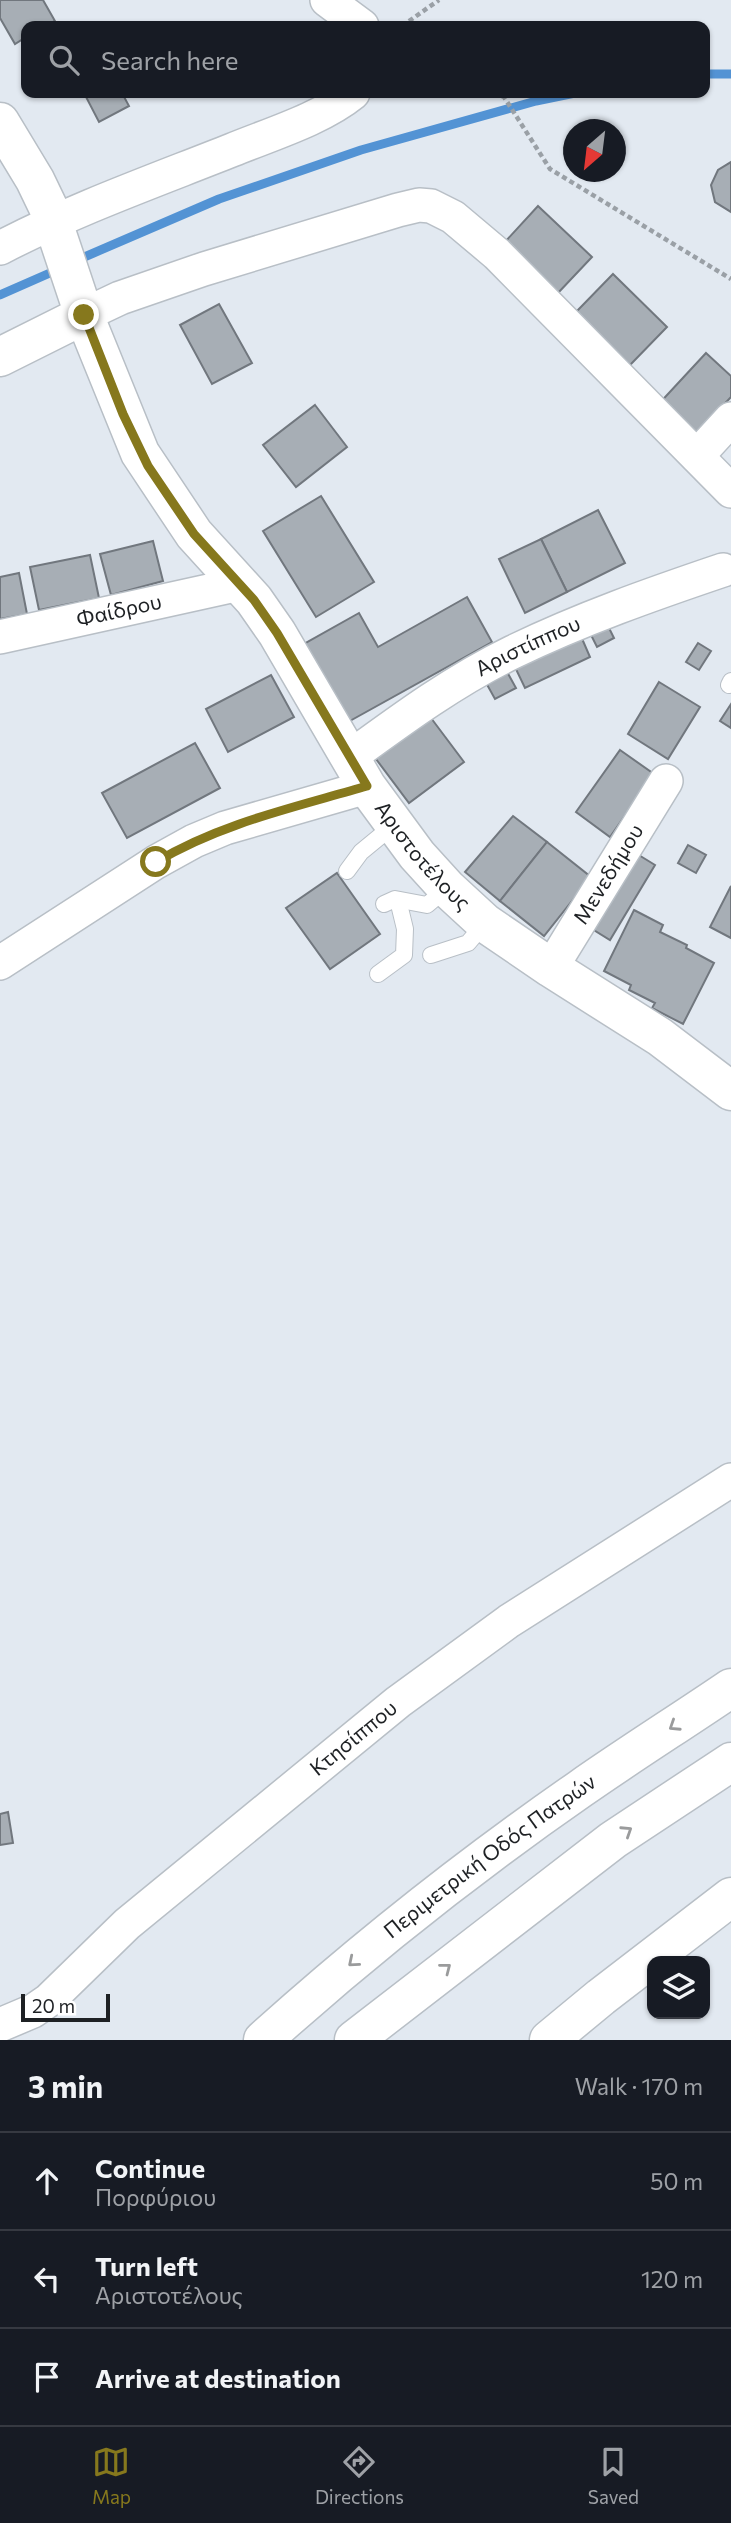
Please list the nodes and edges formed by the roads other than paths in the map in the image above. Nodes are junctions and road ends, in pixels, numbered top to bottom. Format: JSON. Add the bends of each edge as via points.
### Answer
{"nodes":[{"id":1,"x":327,"y":0,"type":"edge"},
{"id":2,"x":355,"y":21,"type":"edge"},
{"id":3,"x":346,"y":98,"type":"edge"},
{"id":4,"x":0,"y":122,"type":"edge"},
{"id":5,"x":55,"y":230,"type":"junction"},
{"id":6,"x":0,"y":247,"type":"edge"},
{"id":7,"x":82,"y":307,"type":"junction"},
{"id":8,"x":0,"y":357,"type":"edge"},
{"id":9,"x":731,"y":419,"type":"edge"},
{"id":10,"x":697,"y":456,"type":"junction"},
{"id":11,"x":731,"y":491,"type":"edge"},
{"id":12,"x":722,"y":569,"type":"edge"},
{"id":13,"x":240,"y":584,"type":"junction"},
{"id":14,"x":0,"y":637,"type":"edge"},
{"id":15,"x":359,"y":772,"type":"junction"},
{"id":16,"x":666,"y":781,"type":"dead end"},
{"id":17,"x":395,"y":824,"type":"junction"},
{"id":18,"x":346,"y":871,"type":"dead end"},
{"id":19,"x":447,"y":888,"type":"junction"},
{"id":20,"x":485,"y":923,"type":"junction"},
{"id":21,"x":430,"y":955,"type":"dead end"},
{"id":22,"x":0,"y":963,"type":"edge"},
{"id":23,"x":551,"y":968,"type":"junction"},
{"id":24,"x":378,"y":974,"type":"dead end"},
{"id":25,"x":731,"y":1091,"type":"edge"},
{"id":26,"x":731,"y":1480,"type":"edge"},
{"id":27,"x":731,"y":1688,"type":"edge"},
{"id":28,"x":731,"y":1762,"type":"edge"},
{"id":29,"x":731,"y":1897,"type":"edge"},
{"id":30,"x":0,"y":2025,"type":"edge"},
{"id":31,"x":263,"y":2040,"type":"edge"},
{"id":32,"x":354,"y":2040,"type":"edge"},
{"id":33,"x":549,"y":2040,"type":"edge"}],
"edges":[{"from":1,"to":2,"type":"street"},
{"from":3,"to":5,"type":"street"},
{"from":4,"to":5,"type":"main road","via":[[35,180]]},
{"from":5,"to":6,"type":"street"},
{"from":5,"to":7,"type":"main road","name":"Αριστοτέλους"},
{"from":7,"to":8,"type":"main road"},
{"from":7,"to":10,"type":"street","via":[[398,210],[431,206],[453,217],[497,254]]},
{"from":7,"to":13,"type":"main road","name":"Αριστοτέλους","via":[[144,460],[194,534]]},
{"from":9,"to":10,"type":"street"},
{"from":10,"to":11,"type":"street"},
{"from":12,"to":15,"type":"street","name":"Αριστίππου","via":[[512,652],[445,691]]},
{"from":13,"to":14,"type":"street","name":"Φαίδρου"},
{"from":13,"to":15,"type":"main road","name":"Αριστοτέλους","via":[[284,644]]},
{"from":15,"to":17,"type":"main road","name":"Αριστοτέλους"},
{"from":15,"to":22,"type":"street","name":"Αριστίππου","via":[[194,841]]},
{"from":16,"to":23,"type":"street","name":"Μενεδήμου"},
{"from":17,"to":18,"type":"lane"},
{"from":17,"to":19,"type":"main road","name":"Αριστοτέλους"},
{"from":19,"to":20,"type":"main road","name":"Αριστοτέλους"},
{"from":19,"to":24,"type":"lane","via":[[427,905],[391,902],[405,929],[404,955]]},
{"from":20,"to":21,"type":"lane","via":[[468,943]]},
{"from":20,"to":23,"type":"main road","name":"Αριστοτέλους"},
{"from":23,"to":25,"type":"main road","name":"Αριστοτέλους","via":[[660,1037]]},
{"from":26,"to":30,"type":"street","name":"Κτησίππου","via":[[509,1621],[398,1702],[127,1924],[48,2000]]},
{"from":27,"to":31,"type":"main road","name":"Περιμετρική Οδός Πατρών","one_way":true,"via":[[502,1845],[353,1962]]},
{"from":32,"to":28,"type":"main road","one_way":true,"via":[[613,1840]]},
{"from":29,"to":33,"type":"main road"}]}
